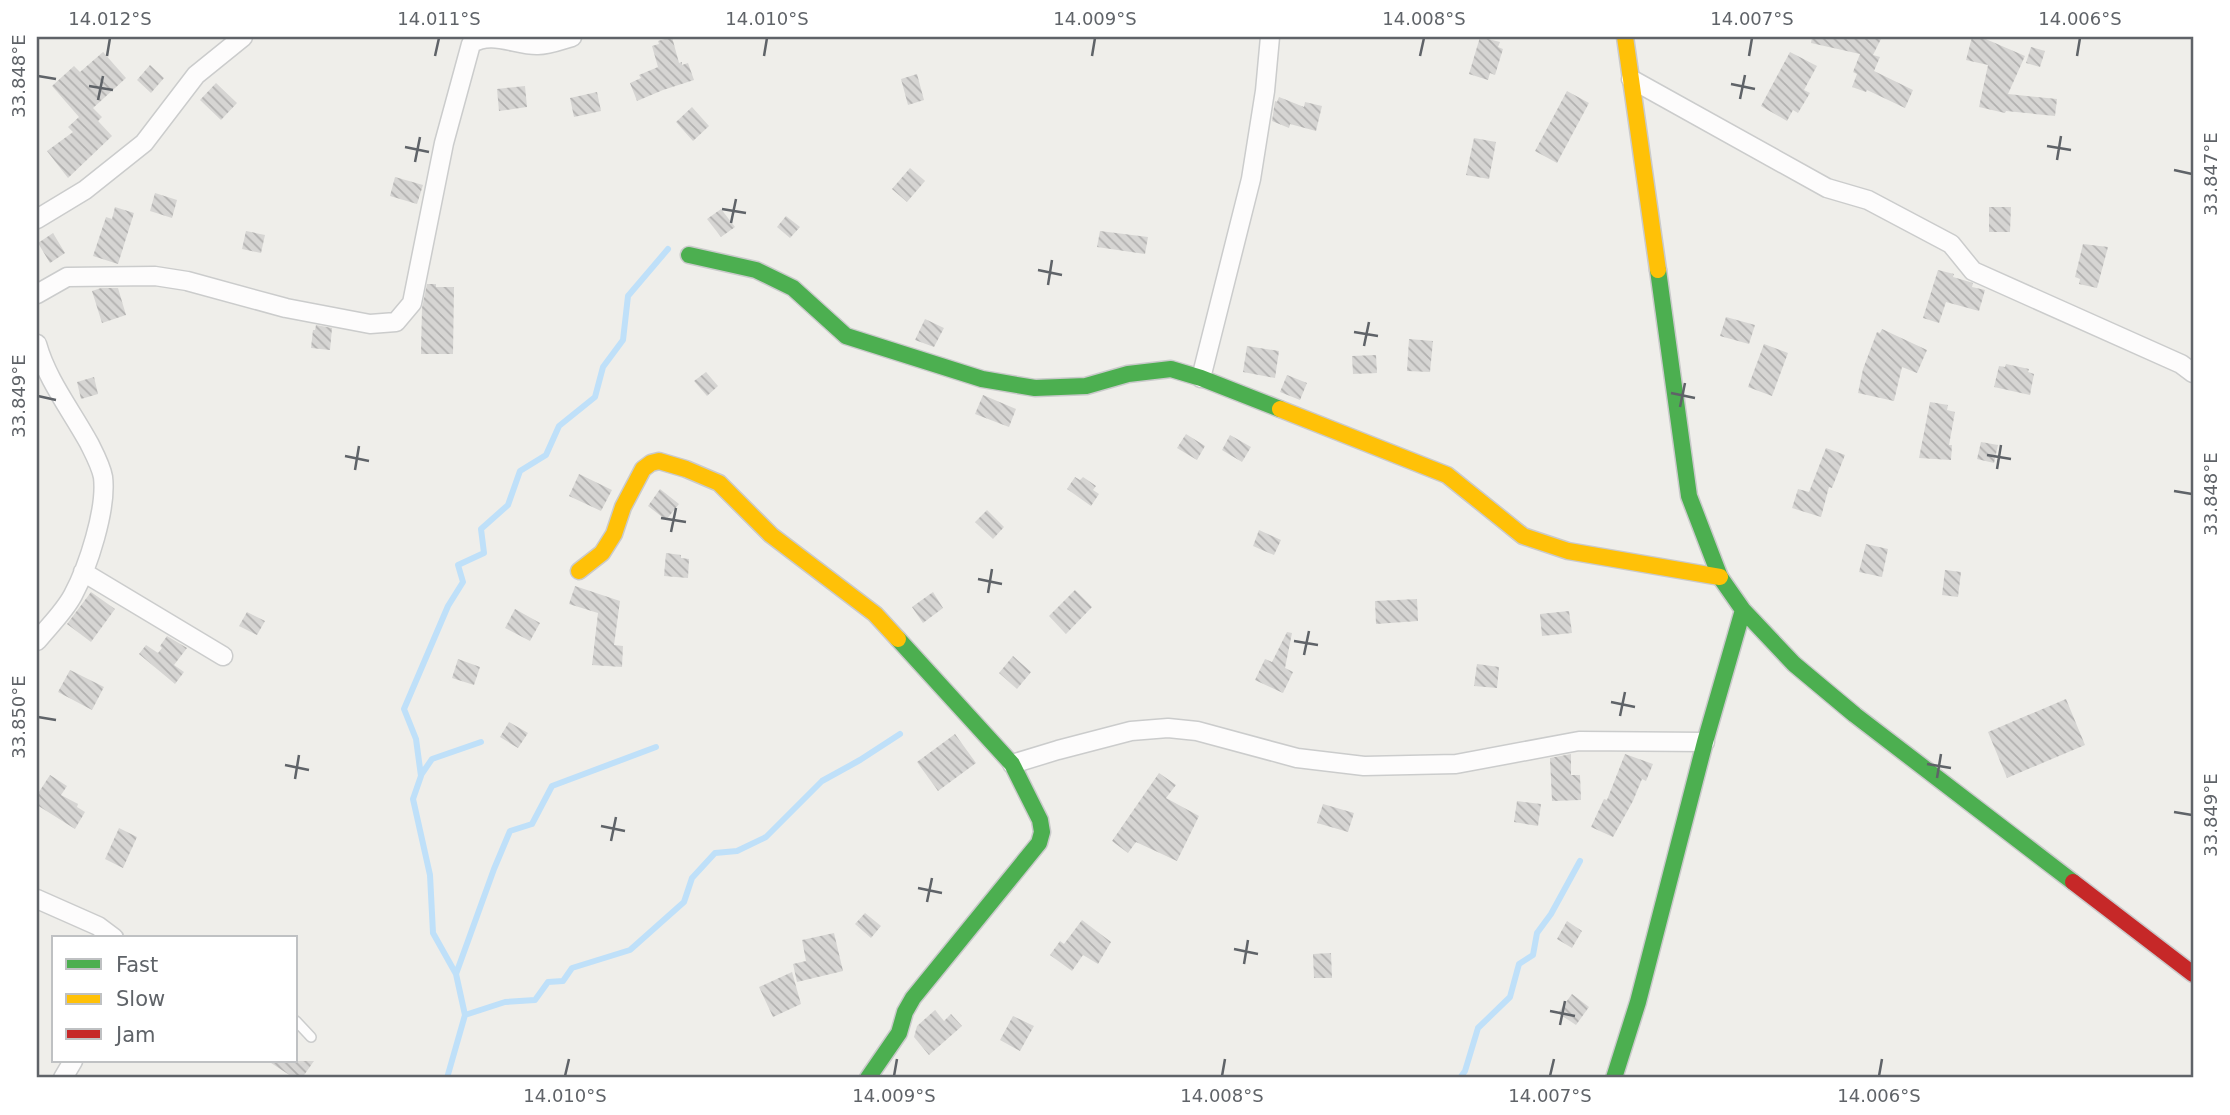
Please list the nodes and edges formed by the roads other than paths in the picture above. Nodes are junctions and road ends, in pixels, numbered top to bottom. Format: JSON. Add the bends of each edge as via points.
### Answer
{"nodes":[{"id":1,"x":243,"y":37,"type":"edge"},
{"id":2,"x":572,"y":37,"type":"edge"},
{"id":3,"x":1270,"y":37,"type":"edge"},
{"id":4,"x":1625,"y":37,"type":"edge"},
{"id":5,"x":470,"y":40,"type":"edge"},
{"id":6,"x":1631,"y":79,"type":"junction"},
{"id":7,"x":37,"y":219,"type":"edge"},
{"id":8,"x":689,"y":255,"type":"dead end"},
{"id":9,"x":37,"y":294,"type":"edge"},
{"id":10,"x":37,"y":344,"type":"edge"},
{"id":11,"x":2193,"y":373,"type":"edge"},
{"id":12,"x":1201,"y":378,"type":"junction"},
{"id":13,"x":579,"y":571,"type":"dead end"},
{"id":14,"x":83,"y":572,"type":"junction"},
{"id":15,"x":1720,"y":577,"type":"junction"},
{"id":16,"x":1743,"y":610,"type":"junction"},
{"id":17,"x":37,"y":641,"type":"edge"},
{"id":18,"x":223,"y":656,"type":"dead end"},
{"id":19,"x":1705,"y":742,"type":"junction"},
{"id":20,"x":1012,"y":764,"type":"junction"},
{"id":21,"x":37,"y":899,"type":"edge"},
{"id":22,"x":98,"y":926,"type":"junction"},
{"id":23,"x":111,"y":936,"type":"edge"},
{"id":24,"x":120,"y":936,"type":"edge"},
{"id":25,"x":2193,"y":974,"type":"edge"},
{"id":26,"x":298,"y":1023,"type":"edge"},
{"id":27,"x":311,"y":1037,"type":"dead end"},
{"id":28,"x":72,"y":1062,"type":"edge"},
{"id":29,"x":63,"y":1078,"type":"edge"},
{"id":30,"x":868,"y":1078,"type":"edge"},
{"id":31,"x":1614,"y":1078,"type":"edge"}],
"edges":[{"from":1,"to":7,"type":"street","via":[[195,75],[144,143],[85,190]]},
{"from":2,"to":5,"type":"street","via":[[538,45]]},
{"from":3,"to":12,"type":"street","via":[[1251,179]]},
{"from":4,"to":6,"type":"street"},
{"from":5,"to":9,"type":"street","via":[[412,303],[396,322],[370,324],[286,308],[155,276],[67,277]]},
{"from":6,"to":11,"type":"street","via":[[1827,188],[1868,200],[1951,244],[1973,271]]},
{"from":6,"to":15,"type":"street","via":[[1689,496]]},
{"from":8,"to":12,"type":"street","via":[[756,270],[793,288],[846,336],[982,379],[1035,388],[1086,386],[1128,373],[1171,369]]},
{"from":10,"to":14,"type":"street","via":[[43,364],[103,476],[103,496]]},
{"from":12,"to":15,"type":"street","via":[[1447,475],[1523,536],[1568,551]]},
{"from":13,"to":20,"type":"street","via":[[602,553],[638,479],[651,463],[677,466],[719,483],[771,535],[875,614]]},
{"from":14,"to":17,"type":"street","via":[[64,609]]},
{"from":14,"to":18,"type":"street"},
{"from":15,"to":16,"type":"street"},
{"from":16,"to":19,"type":"street"},
{"from":16,"to":25,"type":"street","via":[[1794,664],[1855,715]]},
{"from":19,"to":20,"type":"street","via":[[1579,741],[1456,764],[1364,766],[1297,758],[1168,728],[1131,731]]},
{"from":19,"to":31,"type":"street"},
{"from":20,"to":30,"type":"street","via":[[1040,820],[1039,843],[913,998],[899,1033]]},
{"from":21,"to":22,"type":"street"},
{"from":22,"to":23,"type":"street"},
{"from":22,"to":24,"type":"lane"},
{"from":26,"to":27,"type":"lane"},
{"from":28,"to":29,"type":"street"}]}
